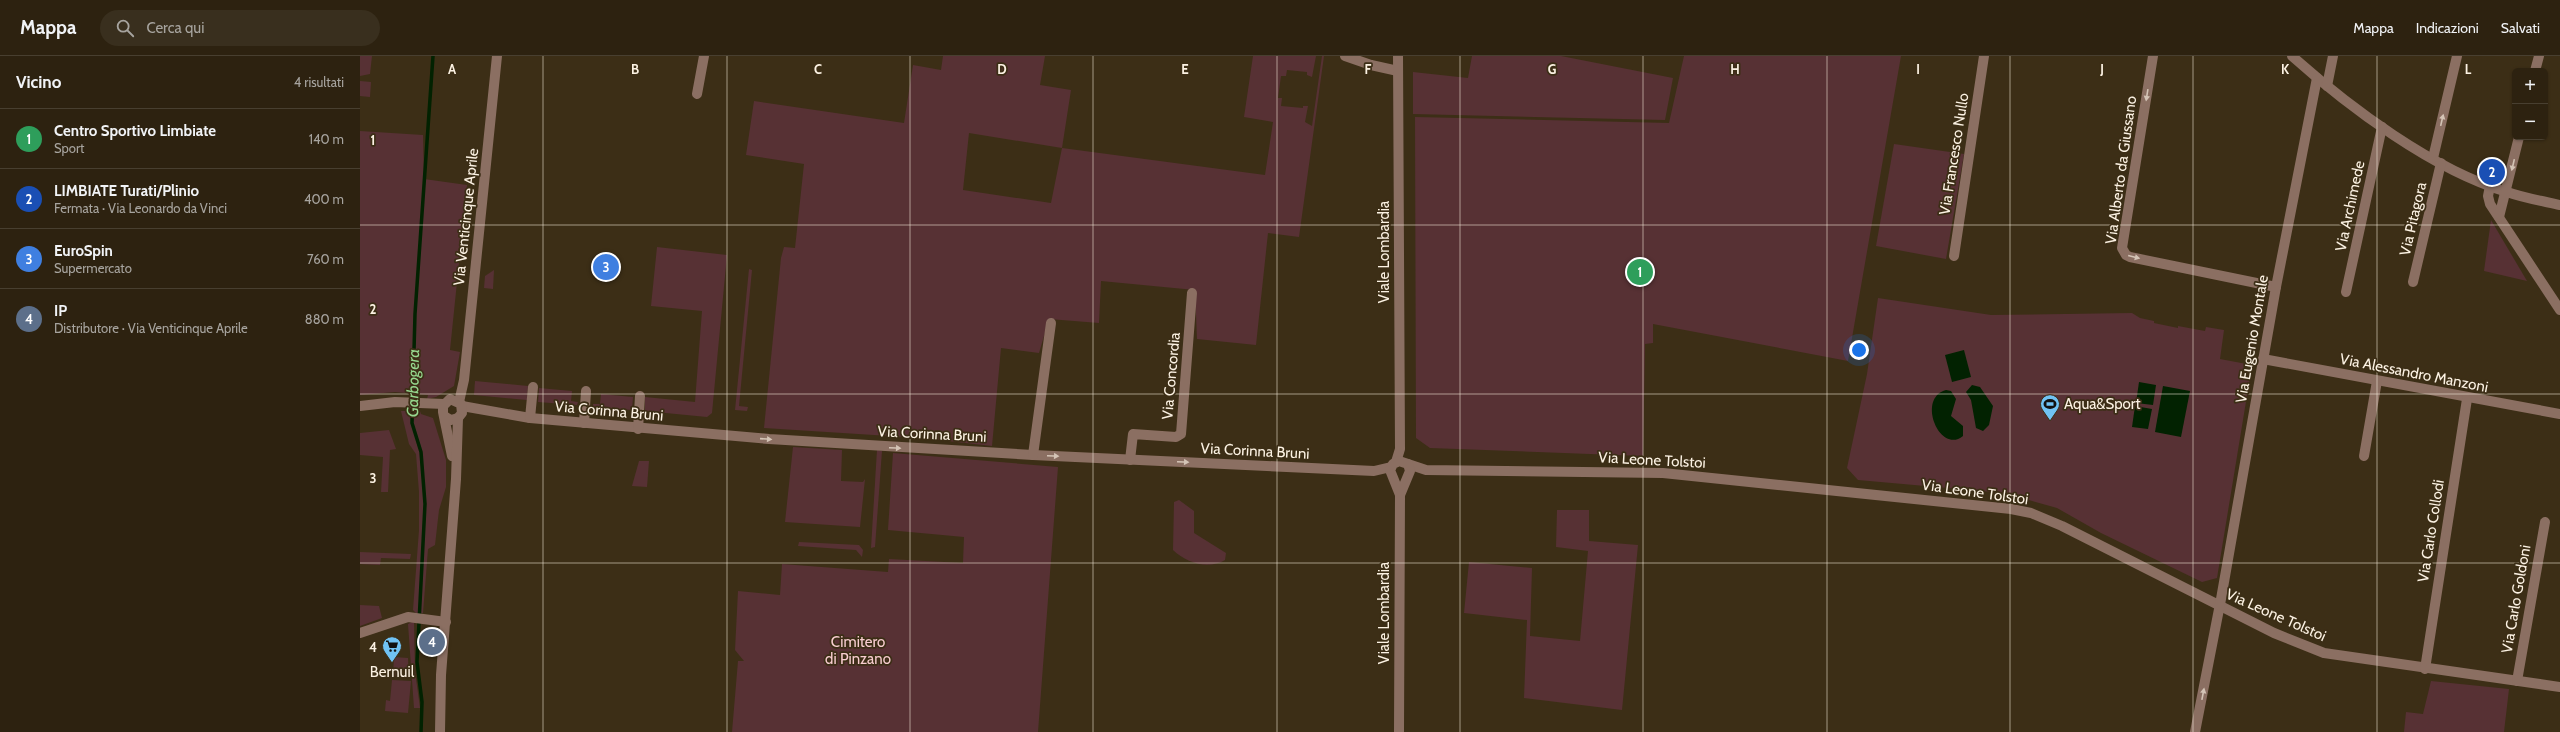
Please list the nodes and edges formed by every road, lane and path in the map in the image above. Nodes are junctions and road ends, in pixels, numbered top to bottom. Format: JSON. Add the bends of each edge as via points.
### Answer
{"nodes":[{"id":1,"x":497,"y":56,"type":"edge"},
{"id":2,"x":704,"y":56,"type":"edge"},
{"id":3,"x":1345,"y":56,"type":"edge"},
{"id":4,"x":1398,"y":56,"type":"edge"},
{"id":5,"x":1984,"y":56,"type":"edge"},
{"id":6,"x":2153,"y":56,"type":"edge"},
{"id":7,"x":2292,"y":56,"type":"edge"},
{"id":8,"x":2333,"y":56,"type":"edge"},
{"id":9,"x":2457,"y":56,"type":"edge"},
{"id":10,"x":2539,"y":56,"type":"edge"},
{"id":11,"x":2536,"y":68,"type":"edge"},
{"id":12,"x":1398,"y":71,"type":"junction"},
{"id":13,"x":2317,"y":78,"type":"junction"},
{"id":14,"x":2327,"y":86,"type":"junction"},
{"id":15,"x":697,"y":94,"type":"dead end"},
{"id":16,"x":2382,"y":126,"type":"junction"},
{"id":17,"x":2518,"y":140,"type":"edge"},
{"id":18,"x":2437,"y":160,"type":"junction"},
{"id":19,"x":2490,"y":186,"type":"junction"},
{"id":20,"x":2506,"y":192,"type":"junction"},
{"id":21,"x":2560,"y":205,"type":"edge"},
{"id":22,"x":2499,"y":217,"type":"junction"},
{"id":23,"x":1954,"y":256,"type":"dead end"},
{"id":24,"x":2413,"y":282,"type":"dead end"},
{"id":25,"x":2276,"y":287,"type":"junction"},
{"id":26,"x":2346,"y":292,"type":"dead end"},
{"id":27,"x":1192,"y":293,"type":"dead end"},
{"id":28,"x":2560,"y":310,"type":"edge"},
{"id":29,"x":1050,"y":323,"type":"dead end"},
{"id":30,"x":2263,"y":359,"type":"junction"},
{"id":31,"x":2377,"y":381,"type":"junction"},
{"id":32,"x":534,"y":387,"type":"dead end"},
{"id":33,"x":586,"y":391,"type":"dead end"},
{"id":34,"x":640,"y":396,"type":"dead end"},
{"id":35,"x":2467,"y":398,"type":"junction"},
{"id":36,"x":360,"y":406,"type":"edge"},
{"id":37,"x":453,"y":409,"type":"junction"},
{"id":38,"x":2560,"y":414,"type":"edge"},
{"id":39,"x":530,"y":418,"type":"junction"},
{"id":40,"x":584,"y":423,"type":"junction"},
{"id":41,"x":638,"y":428,"type":"junction"},
{"id":42,"x":1034,"y":455,"type":"junction"},
{"id":43,"x":2364,"y":456,"type":"dead end"},
{"id":44,"x":1130,"y":460,"type":"junction"},
{"id":45,"x":1400,"y":464,"type":"junction"},
{"id":46,"x":1426,"y":470,"type":"junction"},
{"id":47,"x":1374,"y":471,"type":"junction"},
{"id":48,"x":1408,"y":477,"type":"junction"},
{"id":49,"x":1394,"y":478,"type":"junction"},
{"id":50,"x":1400,"y":495,"type":"junction"},
{"id":51,"x":2545,"y":522,"type":"dead end"},
{"id":52,"x":2219,"y":606,"type":"junction"},
{"id":53,"x":446,"y":622,"type":"junction"},
{"id":54,"x":360,"y":633,"type":"edge"},
{"id":55,"x":2425,"y":669,"type":"junction"},
{"id":56,"x":2517,"y":681,"type":"junction"},
{"id":57,"x":2560,"y":687,"type":"edge"},
{"id":58,"x":441,"y":730,"type":"edge"},
{"id":59,"x":1399,"y":732,"type":"edge"},
{"id":60,"x":2195,"y":732,"type":"edge"}],
"edges":[{"from":1,"to":37,"type":"street","name":"Via Venticinque Aprile","via":[[464,380]]},
{"from":2,"to":15,"type":"street"},
{"from":3,"to":12,"type":"street"},
{"from":4,"to":12,"type":"street","name":"Viale Lombardia"},
{"from":5,"to":23,"type":"street","name":"Via Francesco Nullo"},
{"from":6,"to":25,"type":"street","name":"Via Alberto da Giussano","one_way":true,"via":[[2123,252],[2130,256]]},
{"from":7,"to":13,"type":"street"},
{"from":8,"to":14,"type":"street"},
{"from":18,"to":9,"type":"street","name":"Via Pitagora","one_way":true},
{"from":10,"to":11,"type":"street"},
{"from":12,"to":45,"type":"street","name":"Viale Lombardia"},
{"from":13,"to":14,"type":"street"},
{"from":13,"to":25,"type":"street","name":"Via Eugenio Montale"},
{"from":14,"to":16,"type":"street"},
{"from":16,"to":18,"type":"street"},
{"from":16,"to":26,"type":"street","name":"Via Archimede"},
{"from":17,"to":20,"type":"street","one_way":true},
{"from":18,"to":19,"type":"street"},
{"from":18,"to":24,"type":"street","name":"Via Pitagora"},
{"from":19,"to":20,"type":"street"},
{"from":19,"to":22,"type":"street","via":[[2488,198]]},
{"from":20,"to":21,"type":"street"},
{"from":20,"to":22,"type":"street"},
{"from":22,"to":28,"type":"street"},
{"from":25,"to":30,"type":"street","name":"Via Eugenio Montale"},
{"from":27,"to":44,"type":"street","name":"Via Concordia","via":[[1181,434],[1176,437],[1133,434]]},
{"from":29,"to":42,"type":"street"},
{"from":30,"to":31,"type":"street","name":"Via Alessandro Manzoni"},
{"from":30,"to":52,"type":"street","name":"Via Eugenio Montale"},
{"from":31,"to":35,"type":"street","name":"Via Alessandro Manzoni"},
{"from":31,"to":43,"type":"street"},
{"from":32,"to":39,"type":"street"},
{"from":33,"to":40,"type":"street"},
{"from":34,"to":41,"type":"street"},
{"from":35,"to":38,"type":"street","name":"Via Alessandro Manzoni"},
{"from":35,"to":55,"type":"street","name":"Via Carlo Collodi"},
{"from":36,"to":37,"type":"street","via":[[398,402]]},
{"from":37,"to":39,"type":"street","name":"Via Corinna Bruni","via":[[489,411]]},
{"from":37,"to":53,"type":"street","via":[[456,479]]},
{"from":39,"to":40,"type":"street","name":"Via Corinna Bruni"},
{"from":40,"to":41,"type":"street","name":"Via Corinna Bruni"},
{"from":41,"to":42,"type":"street","name":"Via Corinna Bruni","one_way":true},
{"from":42,"to":44,"type":"street","name":"Via Corinna Bruni","one_way":true},
{"from":44,"to":47,"type":"street","name":"Via Corinna Bruni","one_way":true},
{"from":45,"to":46,"type":"street","name":"Via Leone Tolstoi"},
{"from":45,"to":47,"type":"street","name":"Via Corinna Bruni"},
{"from":45,"to":48,"type":"street","via":[[1410,471]]},
{"from":45,"to":49,"type":"street","name":"Viale Lombardia"},
{"from":46,"to":48,"type":"street","name":"Via Leone Tolstoi"},
{"from":46,"to":52,"type":"street","name":"Via Leone Tolstoi","via":[[1663,473],[2011,509],[2062,526]]},
{"from":47,"to":49,"type":"street","name":"Via Corinna Bruni"},
{"from":48,"to":49,"type":"street","name":"Via Leone Tolstoi","via":[[1402,481]]},
{"from":48,"to":50,"type":"street","name":"Viale Lombardia"},
{"from":49,"to":50,"type":"street","name":"Viale Lombardia"},
{"from":50,"to":59,"type":"street","name":"Viale Lombardia"},
{"from":51,"to":56,"type":"street","name":"Via Carlo Goldoni"},
{"from":52,"to":55,"type":"street","name":"Via Leone Tolstoi","via":[[2274,633],[2324,653]]},
{"from":60,"to":52,"type":"street","name":"Via Eugenio Montale","one_way":true},
{"from":53,"to":54,"type":"street","via":[[408,617]]},
{"from":53,"to":58,"type":"street"},
{"from":55,"to":56,"type":"street","name":"Via Leone Tolstoi"},
{"from":56,"to":57,"type":"street","name":"Via Leone Tolstoi"}]}
